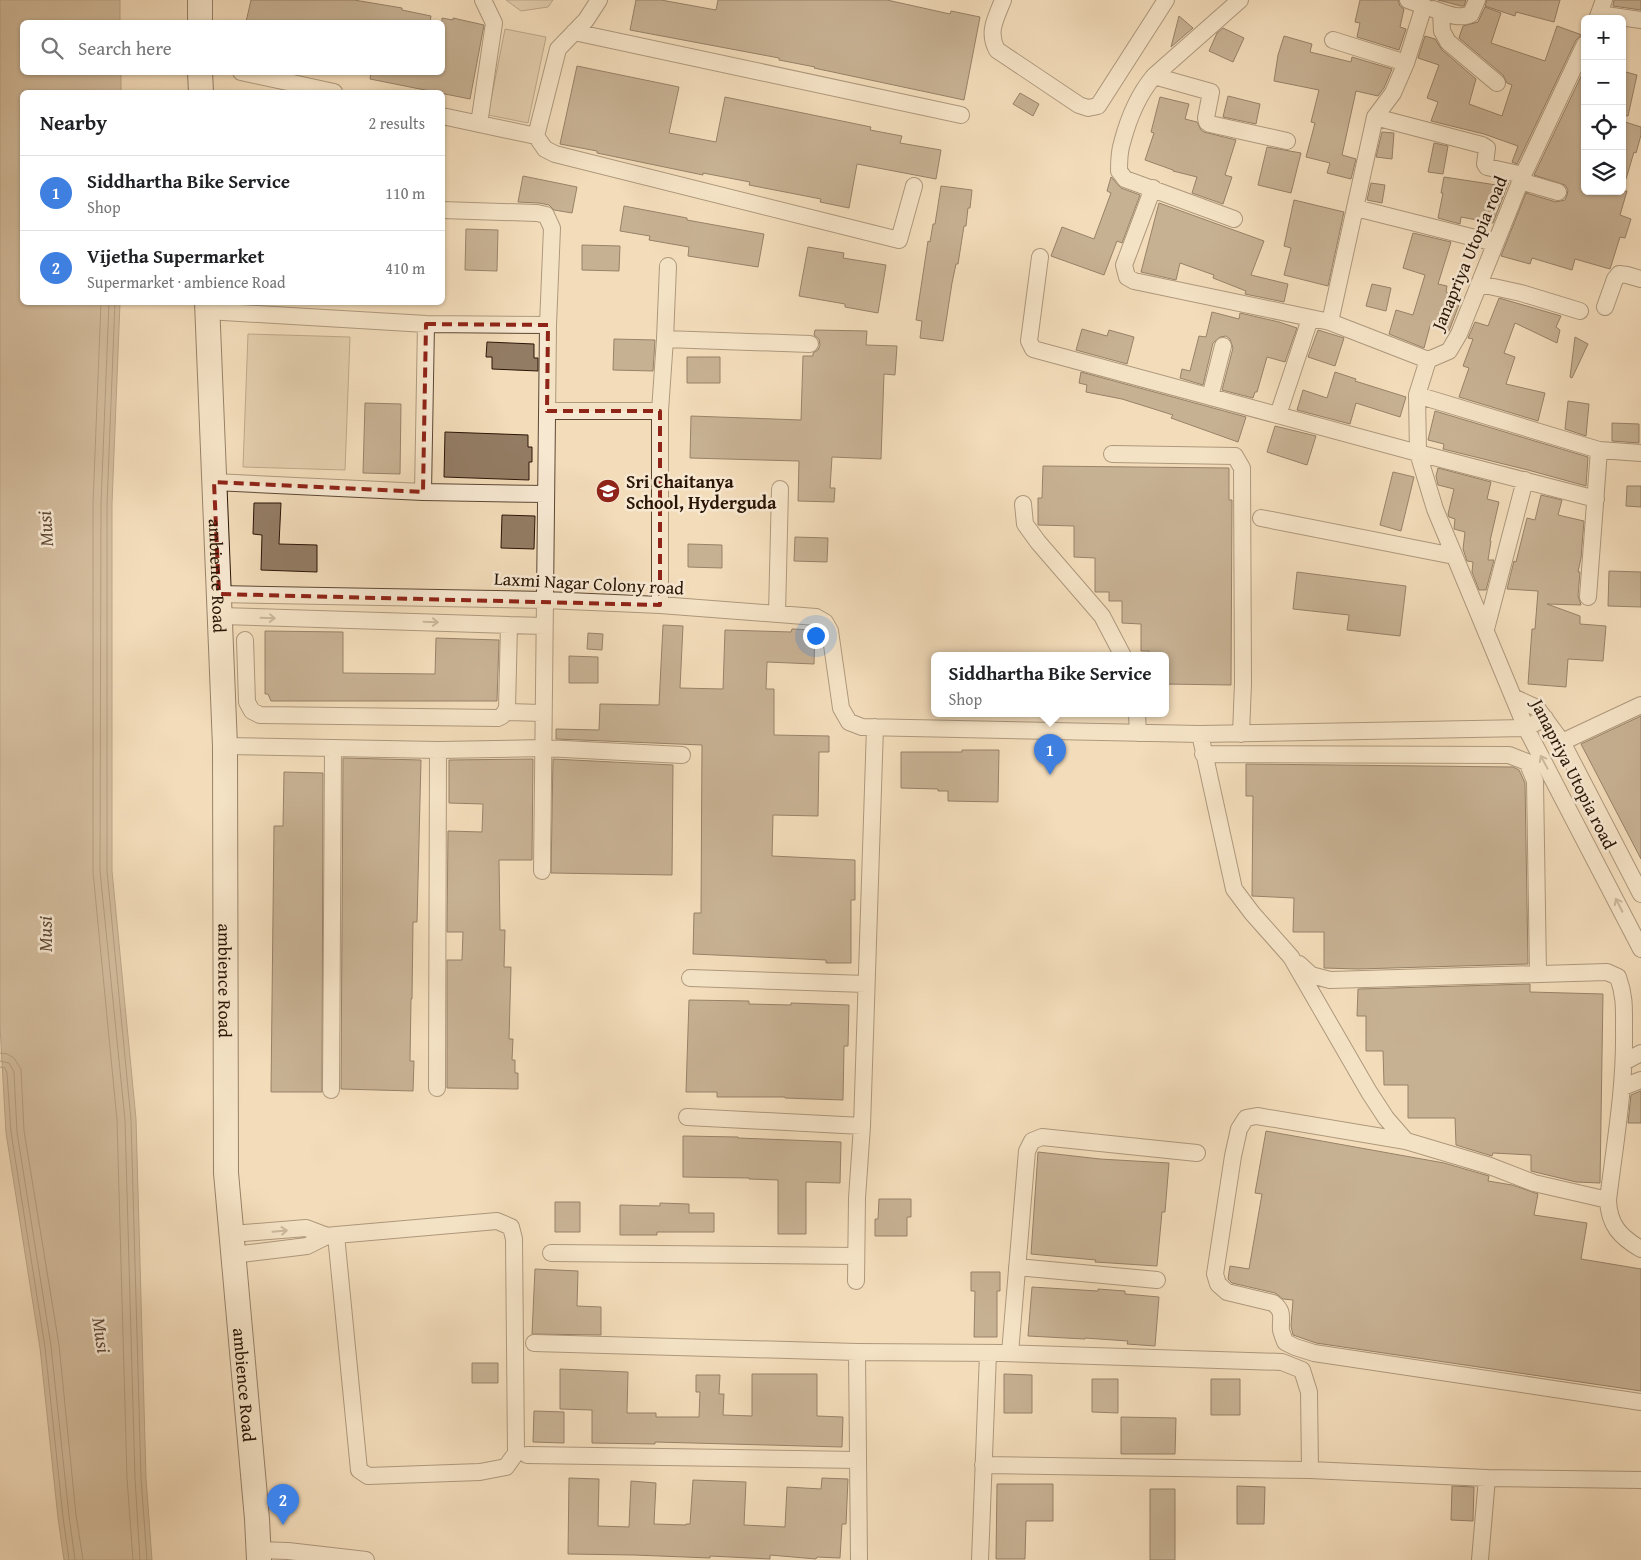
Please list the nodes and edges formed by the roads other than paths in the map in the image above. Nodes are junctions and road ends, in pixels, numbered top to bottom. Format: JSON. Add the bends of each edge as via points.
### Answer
{"nodes":[{"id":1,"x":200,"y":0,"type":"edge"},
{"id":2,"x":599,"y":0,"type":"edge"},
{"id":3,"x":1003,"y":0,"type":"edge"},
{"id":4,"x":1166,"y":0,"type":"edge"},
{"id":5,"x":1240,"y":0,"type":"edge"},
{"id":6,"x":1408,"y":0,"type":"edge"},
{"id":7,"x":1477,"y":0,"type":"edge"},
{"id":8,"x":480,"y":1,"type":"edge"},
{"id":9,"x":1424,"y":6,"type":"junction"},
{"id":10,"x":1600,"y":11,"type":"edge"},
{"id":11,"x":1441,"y":12,"type":"junction"},
{"id":12,"x":200,"y":20,"type":"edge"},
{"id":13,"x":1641,"y":20,"type":"edge"},
{"id":14,"x":574,"y":32,"type":"junction"},
{"id":15,"x":1333,"y":40,"type":"dead end"},
{"id":16,"x":1581,"y":53,"type":"edge"},
{"id":17,"x":1406,"y":63,"type":"junction"},
{"id":18,"x":200,"y":75,"type":"edge"},
{"id":19,"x":255,"y":75,"type":"edge"},
{"id":20,"x":1154,"y":76,"type":"junction"},
{"id":21,"x":1497,"y":83,"type":"dead end"},
{"id":22,"x":200,"y":90,"type":"edge"},
{"id":23,"x":325,"y":90,"type":"edge"},
{"id":24,"x":961,"y":116,"type":"dead end"},
{"id":25,"x":1375,"y":116,"type":"junction"},
{"id":26,"x":445,"y":117,"type":"edge"},
{"id":27,"x":479,"y":124,"type":"junction"},
{"id":28,"x":536,"y":136,"type":"junction"},
{"id":29,"x":1287,"y":141,"type":"dead end"},
{"id":30,"x":1522,"y":178,"type":"junction"},
{"id":31,"x":914,"y":186,"type":"dead end"},
{"id":32,"x":1153,"y":188,"type":"junction"},
{"id":33,"x":1558,"y":192,"type":"dead end"},
{"id":34,"x":1356,"y":208,"type":"junction"},
{"id":35,"x":445,"y":210,"type":"edge"},
{"id":36,"x":1234,"y":219,"type":"dead end"},
{"id":37,"x":1496,"y":243,"type":"junction"},
{"id":38,"x":1040,"y":257,"type":"dead end"},
{"id":39,"x":668,"y":266,"type":"dead end"},
{"id":40,"x":1641,"y":279,"type":"edge"},
{"id":41,"x":1480,"y":284,"type":"junction"},
{"id":42,"x":207,"y":307,"type":"edge"},
{"id":43,"x":1605,"y":307,"type":"dead end"},
{"id":44,"x":1580,"y":311,"type":"dead end"},
{"id":45,"x":1310,"y":319,"type":"junction"},
{"id":46,"x":1330,"y":322,"type":"junction"},
{"id":47,"x":426,"y":324,"type":"junction"},
{"id":48,"x":548,"y":325,"type":"junction"},
{"id":49,"x":665,"y":339,"type":"junction"},
{"id":50,"x":810,"y":344,"type":"dead end"},
{"id":51,"x":1223,"y":346,"type":"dead end"},
{"id":52,"x":1428,"y":360,"type":"junction"},
{"id":53,"x":1417,"y":395,"type":"junction"},
{"id":54,"x":1210,"y":397,"type":"junction"},
{"id":55,"x":547,"y":410,"type":"junction"},
{"id":56,"x":660,"y":411,"type":"junction"},
{"id":57,"x":1278,"y":415,"type":"junction"},
{"id":58,"x":1599,"y":450,"type":"junction"},
{"id":59,"x":1418,"y":453,"type":"junction"},
{"id":60,"x":1641,"y":453,"type":"edge"},
{"id":61,"x":1112,"y":454,"type":"dead end"},
{"id":62,"x":1525,"y":480,"type":"junction"},
{"id":63,"x":214,"y":482,"type":"junction"},
{"id":64,"x":780,"y":489,"type":"dead end"},
{"id":65,"x":424,"y":492,"type":"junction"},
{"id":66,"x":546,"y":494,"type":"junction"},
{"id":67,"x":1596,"y":499,"type":"junction"},
{"id":68,"x":1023,"y":504,"type":"dead end"},
{"id":69,"x":1260,"y":518,"type":"dead end"},
{"id":70,"x":1454,"y":556,"type":"junction"},
{"id":71,"x":1588,"y":597,"type":"dead end"},
{"id":72,"x":545,"y":600,"type":"junction"},
{"id":73,"x":219,"y":605,"type":"junction"},
{"id":74,"x":660,"y":605,"type":"junction"},
{"id":75,"x":777,"y":614,"type":"junction"},
{"id":76,"x":509,"y":625,"type":"junction"},
{"id":77,"x":544,"y":626,"type":"junction"},
{"id":78,"x":1486,"y":629,"type":"junction"},
{"id":79,"x":245,"y":640,"type":"dead end"},
{"id":80,"x":1121,"y":652,"type":"edge"},
{"id":81,"x":1513,"y":696,"type":"junction"},
{"id":82,"x":1641,"y":705,"type":"edge"},
{"id":83,"x":506,"y":712,"type":"junction"},
{"id":84,"x":542,"y":713,"type":"junction"},
{"id":85,"x":1137,"y":717,"type":"edge"},
{"id":86,"x":1545,"y":718,"type":"junction"},
{"id":87,"x":874,"y":727,"type":"junction"},
{"id":88,"x":1526,"y":728,"type":"junction"},
{"id":89,"x":1138,"y":733,"type":"junction"},
{"id":90,"x":1200,"y":734,"type":"junction"},
{"id":91,"x":1241,"y":734,"type":"junction"},
{"id":92,"x":1567,"y":739,"type":"junction"},
{"id":93,"x":225,"y":746,"type":"junction"},
{"id":94,"x":333,"y":748,"type":"junction"},
{"id":95,"x":544,"y":748,"type":"junction"},
{"id":96,"x":438,"y":750,"type":"junction"},
{"id":97,"x":682,"y":754,"type":"dead end"},
{"id":98,"x":1203,"y":754,"type":"junction"},
{"id":99,"x":1576,"y":757,"type":"junction"},
{"id":100,"x":1629,"y":852,"type":"dead end"},
{"id":101,"x":542,"y":871,"type":"dead end"},
{"id":102,"x":1641,"y":891,"type":"edge"},
{"id":103,"x":1641,"y":949,"type":"edge"},
{"id":104,"x":1291,"y":956,"type":"junction"},
{"id":105,"x":1538,"y":973,"type":"junction"},
{"id":106,"x":690,"y":978,"type":"dead end"},
{"id":107,"x":866,"y":984,"type":"junction"},
{"id":108,"x":1641,"y":1053,"type":"edge"},
{"id":109,"x":1624,"y":1062,"type":"junction"},
{"id":110,"x":1641,"y":1080,"type":"edge"},
{"id":111,"x":1623,"y":1087,"type":"junction"},
{"id":112,"x":437,"y":1088,"type":"dead end"},
{"id":113,"x":331,"y":1090,"type":"dead end"},
{"id":114,"x":687,"y":1117,"type":"dead end"},
{"id":115,"x":862,"y":1126,"type":"junction"},
{"id":116,"x":1406,"y":1141,"type":"junction"},
{"id":117,"x":1197,"y":1153,"type":"dead end"},
{"id":118,"x":1608,"y":1200,"type":"junction"},
{"id":119,"x":332,"y":1236,"type":"junction"},
{"id":120,"x":232,"y":1245,"type":"junction"},
{"id":121,"x":1641,"y":1249,"type":"edge"},
{"id":122,"x":551,"y":1253,"type":"dead end"},
{"id":123,"x":856,"y":1256,"type":"junction"},
{"id":124,"x":1017,"y":1267,"type":"junction"},
{"id":125,"x":1157,"y":1280,"type":"dead end"},
{"id":126,"x":856,"y":1282,"type":"dead end"},
{"id":127,"x":534,"y":1342,"type":"dead end"},
{"id":128,"x":857,"y":1352,"type":"junction"},
{"id":129,"x":988,"y":1353,"type":"junction"},
{"id":130,"x":1010,"y":1353,"type":"junction"},
{"id":131,"x":1641,"y":1402,"type":"edge"},
{"id":132,"x":527,"y":1455,"type":"dead end"},
{"id":133,"x":858,"y":1460,"type":"junction"},
{"id":134,"x":984,"y":1465,"type":"junction"},
{"id":135,"x":1310,"y":1470,"type":"junction"},
{"id":136,"x":1487,"y":1478,"type":"junction"},
{"id":137,"x":1641,"y":1480,"type":"edge"},
{"id":138,"x":259,"y":1555,"type":"edge"},
{"id":139,"x":365,"y":1560,"type":"edge"},
{"id":140,"x":859,"y":1560,"type":"edge"},
{"id":141,"x":980,"y":1560,"type":"edge"},
{"id":142,"x":1480,"y":1560,"type":"edge"}],
"edges":[{"from":1,"to":12,"type":"street"},
{"from":2,"to":14,"type":"street"},
{"from":3,"to":4,"type":"street","via":[[992,30],[992,42],[997,50],[1088,108],[1098,106]]},
{"from":5,"to":20,"type":"street"},
{"from":6,"to":9,"type":"street"},
{"from":7,"to":11,"type":"street","via":[[1467,16]]},
{"from":8,"to":27,"type":"street","via":[[494,23]]},
{"from":9,"to":11,"type":"street"},
{"from":9,"to":17,"type":"street"},
{"from":10,"to":13,"type":"street"},
{"from":11,"to":21,"type":"street","via":[[1442,31],[1448,42]]},
{"from":14,"to":24,"type":"street"},
{"from":14,"to":28,"type":"street","via":[[558,49]]},
{"from":15,"to":17,"type":"street"},
{"from":16,"to":30,"type":"street","name":"Janapriya Utopia road"},
{"from":17,"to":25,"type":"street","via":[[1393,93]]},
{"from":18,"to":22,"type":"street"},
{"from":19,"to":23,"type":"street"},
{"from":20,"to":29,"type":"street","via":[[1211,92],[1206,118],[1210,124]]},
{"from":20,"to":32,"type":"street","via":[[1134,109],[1121,145],[1119,171],[1125,179]]},
{"from":25,"to":30,"type":"street","via":[[1482,145],[1487,148],[1487,167]]},
{"from":25,"to":34,"type":"street"},
{"from":26,"to":27,"type":"street"},
{"from":27,"to":28,"type":"street"},
{"from":28,"to":31,"type":"street","via":[[545,149],[556,154],[898,240]]},
{"from":30,"to":33,"type":"street"},
{"from":30,"to":37,"type":"street","name":"Janapriya Utopia road"},
{"from":32,"to":36,"type":"street"},
{"from":32,"to":45,"type":"street","via":[[1124,266],[1127,277]]},
{"from":34,"to":37,"type":"street"},
{"from":34,"to":46,"type":"street"},
{"from":35,"to":48,"type":"street","via":[[546,215],[552,228]]},
{"from":37,"to":41,"type":"street","name":"Janapriya Utopia road"},
{"from":38,"to":54,"type":"street","via":[[1029,341],[1033,349]]},
{"from":39,"to":49,"type":"street"},
{"from":40,"to":43,"type":"street","via":[[1619,274]]},
{"from":41,"to":44,"type":"street"},
{"from":41,"to":52,"type":"street","name":"Janapriya Utopia road","via":[[1449,351]]},
{"from":42,"to":47,"type":"street"},
{"from":42,"to":63,"type":"street","name":"ambience Road"},
{"from":45,"to":46,"type":"street"},
{"from":45,"to":57,"type":"street"},
{"from":46,"to":52,"type":"street"},
{"from":47,"to":48,"type":"street"},
{"from":47,"to":65,"type":"street"},
{"from":48,"to":55,"type":"street"},
{"from":49,"to":50,"type":"street"},
{"from":49,"to":56,"type":"street"},
{"from":51,"to":54,"type":"street"},
{"from":52,"to":53,"type":"street","name":"Janapriya Utopia road"},
{"from":53,"to":58,"type":"street"},
{"from":53,"to":59,"type":"street","name":"Janapriya Utopia road"},
{"from":54,"to":57,"type":"street"},
{"from":55,"to":56,"type":"street"},
{"from":55,"to":66,"type":"street"},
{"from":56,"to":74,"type":"street"},
{"from":57,"to":59,"type":"street"},
{"from":58,"to":60,"type":"street"},
{"from":58,"to":67,"type":"street"},
{"from":59,"to":62,"type":"street"},
{"from":59,"to":70,"type":"street","name":"Janapriya Utopia road"},
{"from":61,"to":91,"type":"street","via":[[1235,456],[1242,468]]},
{"from":62,"to":67,"type":"street"},
{"from":62,"to":78,"type":"street"},
{"from":63,"to":65,"type":"street"},
{"from":63,"to":73,"type":"street","name":"ambience Road"},
{"from":64,"to":75,"type":"street"},
{"from":65,"to":66,"type":"street"},
{"from":66,"to":72,"type":"street"},
{"from":67,"to":71,"type":"street"},
{"from":68,"to":80,"type":"street","via":[[1025,524],[1102,616]]},
{"from":69,"to":70,"type":"street"},
{"from":70,"to":78,"type":"street","name":"Janapriya Utopia road"},
{"from":72,"to":73,"type":"street","name":"Laxmi Nagar Colony road"},
{"from":72,"to":74,"type":"street","name":"Laxmi Nagar Colony road"},
{"from":72,"to":77,"type":"street"},
{"from":73,"to":76,"type":"street","one_way":true},
{"from":73,"to":93,"type":"street","name":"ambience Road"},
{"from":74,"to":75,"type":"street","name":"Laxmi Nagar Colony road"},
{"from":75,"to":87,"type":"street","name":"Laxmi Nagar Colony road","via":[[816,617],[825,622],[830,632],[841,708],[849,722]]},
{"from":76,"to":77,"type":"street"},
{"from":76,"to":83,"type":"street"},
{"from":77,"to":84,"type":"street"},
{"from":78,"to":81,"type":"street","name":"Janapriya Utopia road"},
{"from":79,"to":83,"type":"street","via":[[246,702],[252,711],[260,715],[498,718]]},
{"from":81,"to":86,"type":"street","name":"Janapriya Utopia road","via":[[1537,708]]},
{"from":81,"to":88,"type":"street","name":"Janapriya Utopia road"},
{"from":82,"to":92,"type":"street"},
{"from":83,"to":84,"type":"street"},
{"from":84,"to":95,"type":"street"},
{"from":85,"to":89,"type":"street"},
{"from":86,"to":88,"type":"street"},
{"from":86,"to":92,"type":"street","name":"Janapriya Utopia road"},
{"from":87,"to":89,"type":"street"},
{"from":87,"to":107,"type":"street"},
{"from":88,"to":91,"type":"street"},
{"from":103,"to":88,"type":"street","name":"Janapriya Utopia road","one_way":true},
{"from":89,"to":90,"type":"street"},
{"from":90,"to":91,"type":"street"},
{"from":90,"to":98,"type":"street"},
{"from":92,"to":99,"type":"street","name":"Janapriya Utopia road"},
{"from":93,"to":94,"type":"street"},
{"from":93,"to":120,"type":"street","name":"ambience Road","via":[[226,1173]]},
{"from":94,"to":96,"type":"street"},
{"from":94,"to":113,"type":"street"},
{"from":95,"to":96,"type":"street"},
{"from":95,"to":97,"type":"street"},
{"from":95,"to":101,"type":"street"},
{"from":96,"to":112,"type":"street"},
{"from":98,"to":104,"type":"street","via":[[1234,889]]},
{"from":98,"to":105,"type":"street","via":[[1509,755],[1527,762],[1535,781]]},
{"from":99,"to":100,"type":"street"},
{"from":99,"to":102,"type":"street","name":"Janapriya Utopia road"},
{"from":104,"to":105,"type":"street","via":[[1311,976],[1330,980]]},
{"from":104,"to":116,"type":"street","via":[[1369,1092]]},
{"from":105,"to":109,"type":"street","via":[[1607,972],[1618,977],[1623,992]]},
{"from":106,"to":107,"type":"street"},
{"from":107,"to":115,"type":"street"},
{"from":108,"to":109,"type":"street"},
{"from":109,"to":111,"type":"street"},
{"from":110,"to":111,"type":"street"},
{"from":111,"to":118,"type":"street"},
{"from":114,"to":115,"type":"street"},
{"from":115,"to":123,"type":"street"},
{"from":116,"to":118,"type":"street","via":[[1534,1183]]},
{"from":116,"to":131,"type":"street","via":[[1258,1116],[1246,1118],[1239,1129],[1233,1156],[1216,1274],[1218,1284],[1227,1292],[1279,1308],[1285,1342],[1314,1353]]},
{"from":117,"to":124,"type":"street","via":[[1042,1137],[1032,1141],[1027,1151]]},
{"from":118,"to":121,"type":"street","via":[[1615,1227],[1626,1240]]},
{"from":119,"to":119,"type":"street","via":[[497,1221],[511,1227],[514,1239],[516,1453],[506,1467],[480,1472],[368,1476],[359,1470]]},
{"from":119,"to":120,"type":"street","via":[[307,1246]]},
{"from":120,"to":138,"type":"street","name":"ambience Road"},
{"from":122,"to":123,"type":"street"},
{"from":123,"to":126,"type":"street"},
{"from":124,"to":125,"type":"street"},
{"from":124,"to":130,"type":"street"},
{"from":127,"to":128,"type":"street"},
{"from":128,"to":129,"type":"street"},
{"from":128,"to":133,"type":"street"},
{"from":129,"to":130,"type":"street"},
{"from":129,"to":134,"type":"street"},
{"from":130,"to":135,"type":"street","via":[[1282,1362],[1302,1370],[1310,1392]]},
{"from":132,"to":133,"type":"street"},
{"from":133,"to":140,"type":"street"},
{"from":134,"to":135,"type":"street"},
{"from":134,"to":141,"type":"street"},
{"from":135,"to":136,"type":"street"},
{"from":136,"to":137,"type":"street"},
{"from":136,"to":142,"type":"street"},
{"from":138,"to":139,"type":"street","name":"ambience Road","via":[[288,1551]]}]}
